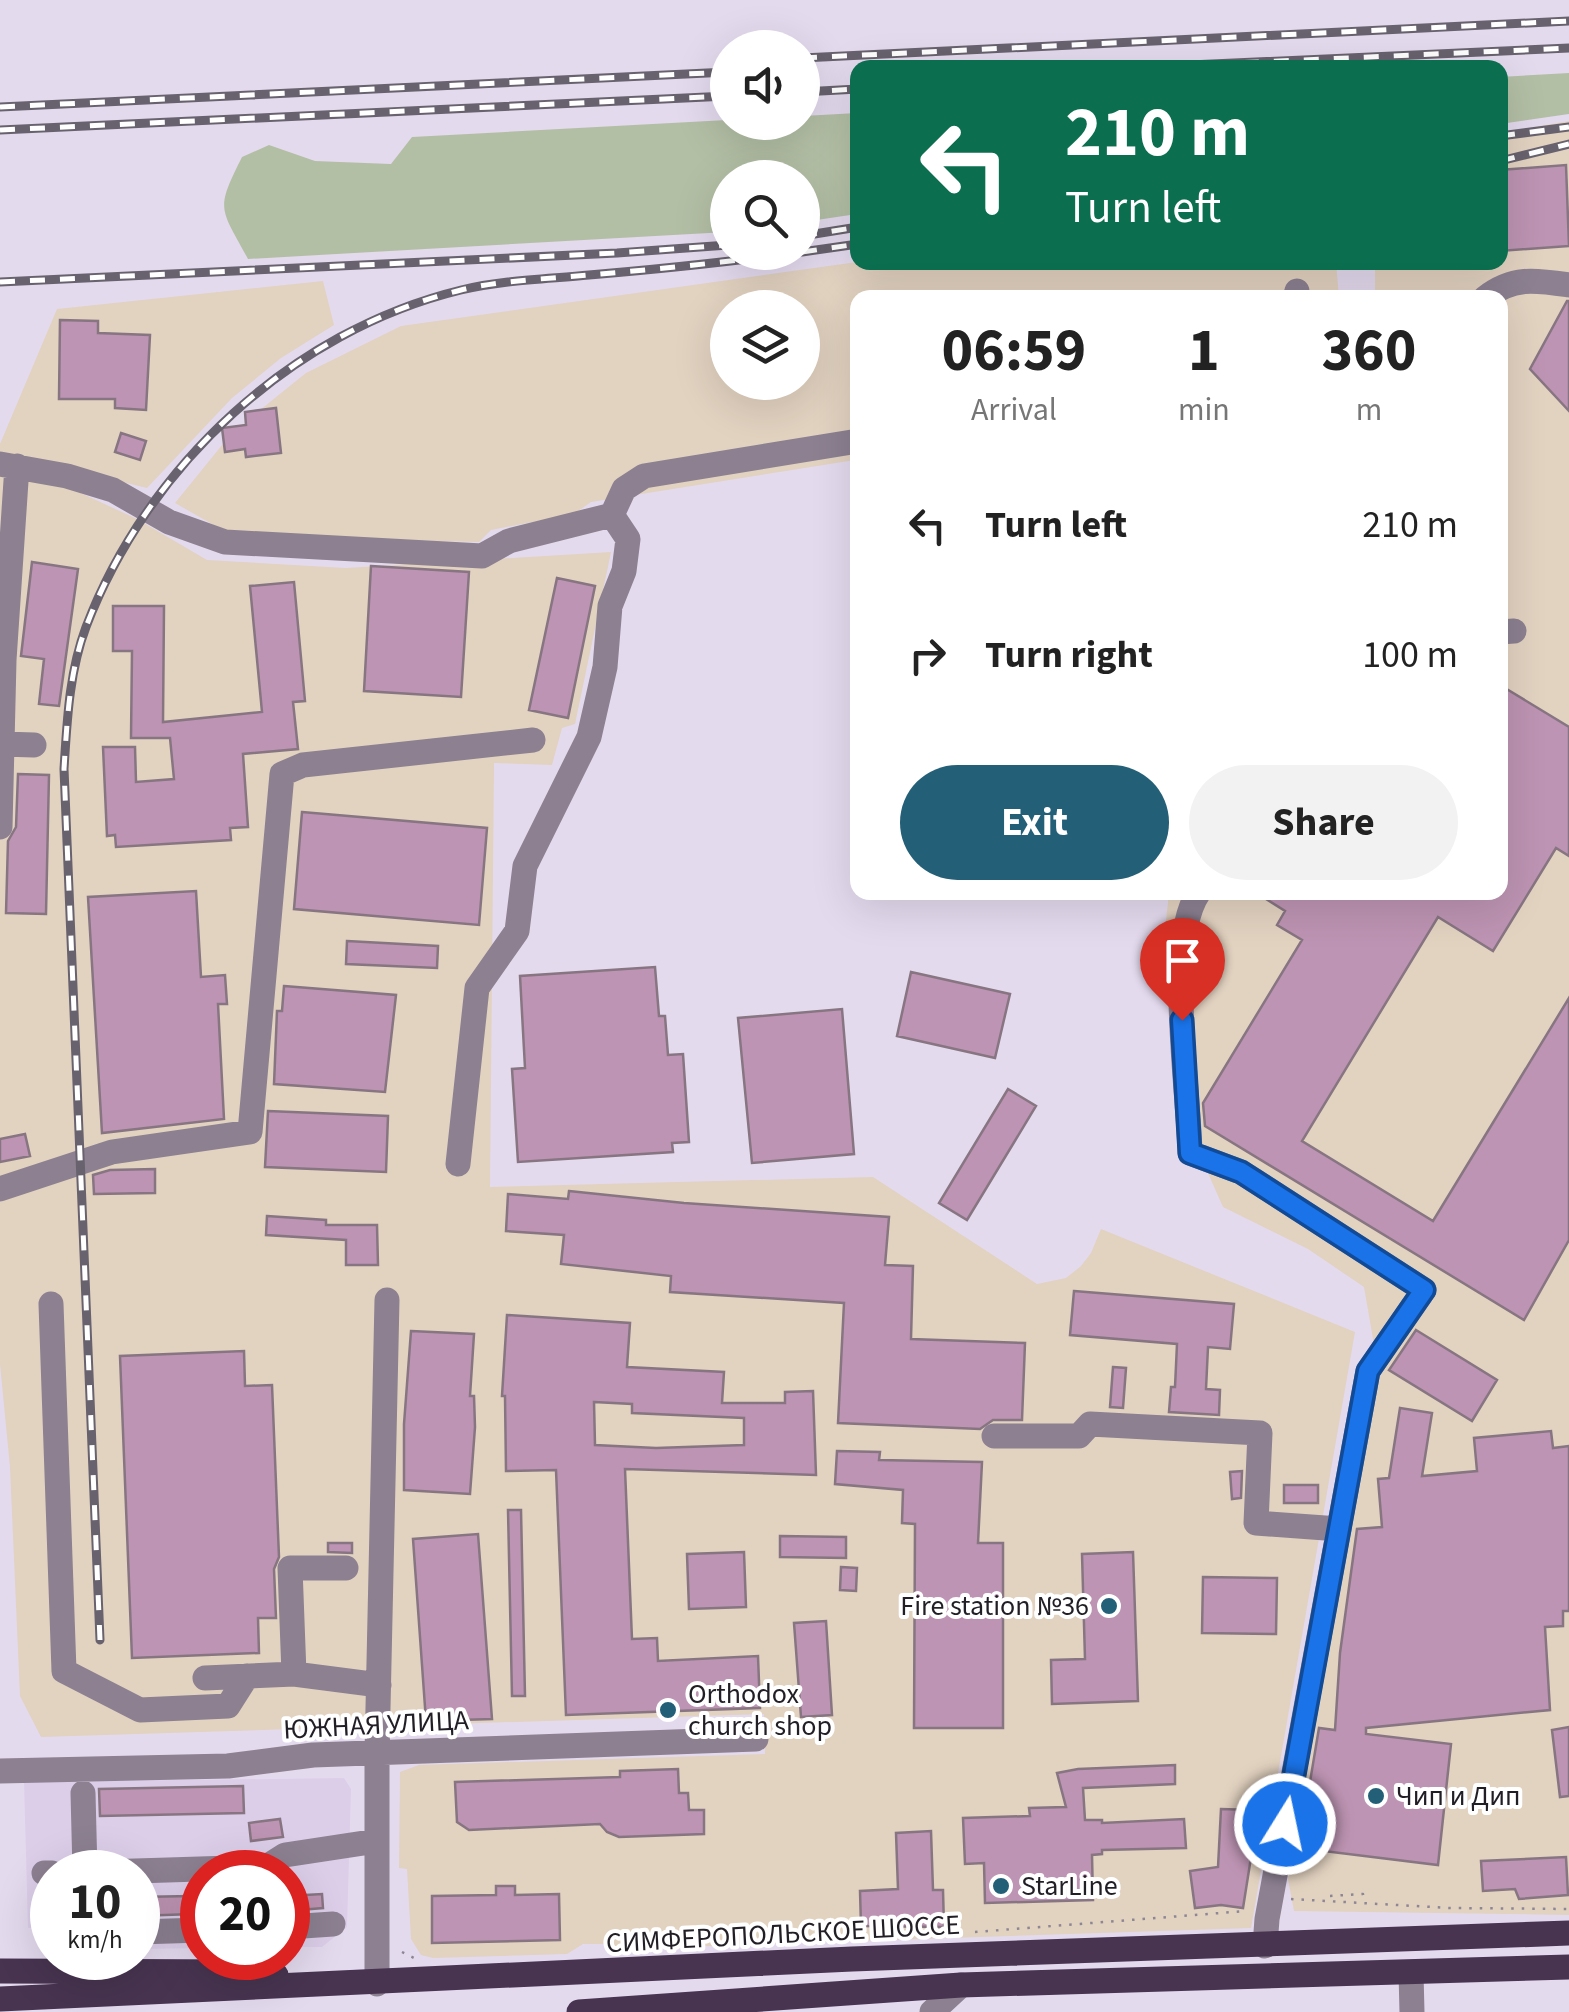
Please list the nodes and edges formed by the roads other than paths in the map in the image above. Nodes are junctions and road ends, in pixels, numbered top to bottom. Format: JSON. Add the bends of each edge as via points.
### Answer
{"nodes":[{"id":1,"x":1569,"y":284,"type":"edge"},
{"id":2,"x":1498,"y":290,"type":"edge"},
{"id":3,"x":850,"y":443,"type":"edge"},
{"id":4,"x":9,"y":465,"type":"edge"},
{"id":5,"x":612,"y":515,"type":"junction"},
{"id":6,"x":4,"y":589,"type":"edge"},
{"id":7,"x":533,"y":740,"type":"dead end"},
{"id":8,"x":2,"y":744,"type":"edge"},
{"id":9,"x":34,"y":745,"type":"dead end"},
{"id":10,"x":0,"y":828,"type":"edge"},
{"id":11,"x":1194,"y":900,"type":"edge"},
{"id":12,"x":458,"y":1164,"type":"dead end"},
{"id":13,"x":0,"y":1189,"type":"edge"},
{"id":14,"x":386,"y":1300,"type":"dead end"},
{"id":15,"x":51,"y":1304,"type":"dead end"},
{"id":16,"x":994,"y":1436,"type":"dead end"},
{"id":17,"x":1339,"y":1529,"type":"junction"},
{"id":18,"x":346,"y":1568,"type":"dead end"},
{"id":19,"x":294,"y":1674,"type":"junction"},
{"id":20,"x":247,"y":1676,"type":"junction"},
{"id":21,"x":204,"y":1678,"type":"dead end"},
{"id":22,"x":379,"y":1686,"type":"junction"},
{"id":23,"x":756,"y":1739,"type":"dead end"},
{"id":24,"x":378,"y":1754,"type":"junction"},
{"id":25,"x":0,"y":1772,"type":"edge"},
{"id":26,"x":83,"y":1792,"type":"dead end"},
{"id":27,"x":377,"y":1841,"type":"junction"},
{"id":28,"x":84,"y":1850,"type":"edge"},
{"id":29,"x":310,"y":1851,"type":"edge"},
{"id":30,"x":333,"y":1924,"type":"dead end"},
{"id":31,"x":310,"y":1926,"type":"edge"},
{"id":32,"x":1569,"y":1933,"type":"edge"},
{"id":33,"x":1265,"y":1946,"type":"junction"},
{"id":34,"x":180,"y":1967,"type":"edge"},
{"id":35,"x":1569,"y":1967,"type":"edge"},
{"id":36,"x":0,"y":1972,"type":"edge"},
{"id":37,"x":1411,"y":1973,"type":"junction"},
{"id":38,"x":310,"y":1974,"type":"edge"},
{"id":39,"x":371,"y":1984,"type":"junction"},
{"id":40,"x":961,"y":1986,"type":"junction"},
{"id":41,"x":0,"y":2000,"type":"edge"},
{"id":42,"x":654,"y":2010,"type":"edge"},
{"id":43,"x":579,"y":2012,"type":"edge"},
{"id":44,"x":932,"y":2012,"type":"edge"},
{"id":45,"x":1412,"y":2012,"type":"edge"}],
"edges":[{"from":1,"to":2,"type":"street","via":[[1534,279]]},
{"from":3,"to":5,"type":"street","via":[[644,476],[624,490]]},
{"from":4,"to":5,"type":"street","via":[[113,490],[169,522],[225,542],[482,556],[509,541]]},
{"from":4,"to":6,"type":"street"},
{"from":5,"to":12,"type":"street","via":[[628,539],[589,737],[524,866],[517,931],[477,988]]},
{"from":6,"to":8,"type":"street"},
{"from":7,"to":13,"type":"street","via":[[303,765],[282,774],[250,1132],[112,1152]]},
{"from":8,"to":9,"type":"street"},
{"from":8,"to":10,"type":"street"},
{"from":11,"to":17,"type":"street","via":[[1179,980],[1190,1153],[1241,1172],[1424,1290],[1368,1371]]},
{"from":14,"to":22,"type":"street"},
{"from":15,"to":20,"type":"street","via":[[64,1671],[140,1710],[228,1706]]},
{"from":16,"to":17,"type":"street","via":[[1079,1436],[1090,1424],[1260,1433],[1256,1522]]},
{"from":17,"to":33,"type":"street"},
{"from":18,"to":19,"type":"street","via":[[290,1568]]},
{"from":19,"to":20,"type":"street"},
{"from":19,"to":22,"type":"street"},
{"from":20,"to":21,"type":"street"},
{"from":22,"to":24,"type":"street"},
{"from":23,"to":24,"type":"street","name":"ЮЖНАЯ УЛИЦА"},
{"from":24,"to":25,"type":"street","name":"ЮЖНАЯ УЛИЦА"},
{"from":24,"to":27,"type":"street"},
{"from":26,"to":28,"type":"street"},
{"from":27,"to":29,"type":"street"},
{"from":27,"to":39,"type":"street"},
{"from":30,"to":31,"type":"street"},
{"from":32,"to":33,"type":"main road","name":"СИМФЕРОПОЛЬСКОЕ ШОССЕ"},
{"from":33,"to":39,"type":"main road","name":"СИМФЕРОПОЛЬСКОЕ ШОССЕ"},
{"from":34,"to":36,"type":"main road"},
{"from":35,"to":37,"type":"main road"},
{"from":37,"to":40,"type":"main road"},
{"from":37,"to":45,"type":"street"},
{"from":38,"to":39,"type":"main road"},
{"from":39,"to":41,"type":"main road","name":"СИМФЕРОПОЛЬСКОЕ ШОССЕ"},
{"from":40,"to":42,"type":"main road"},
{"from":40,"to":44,"type":"street"},
{"from":42,"to":43,"type":"main road"}]}
